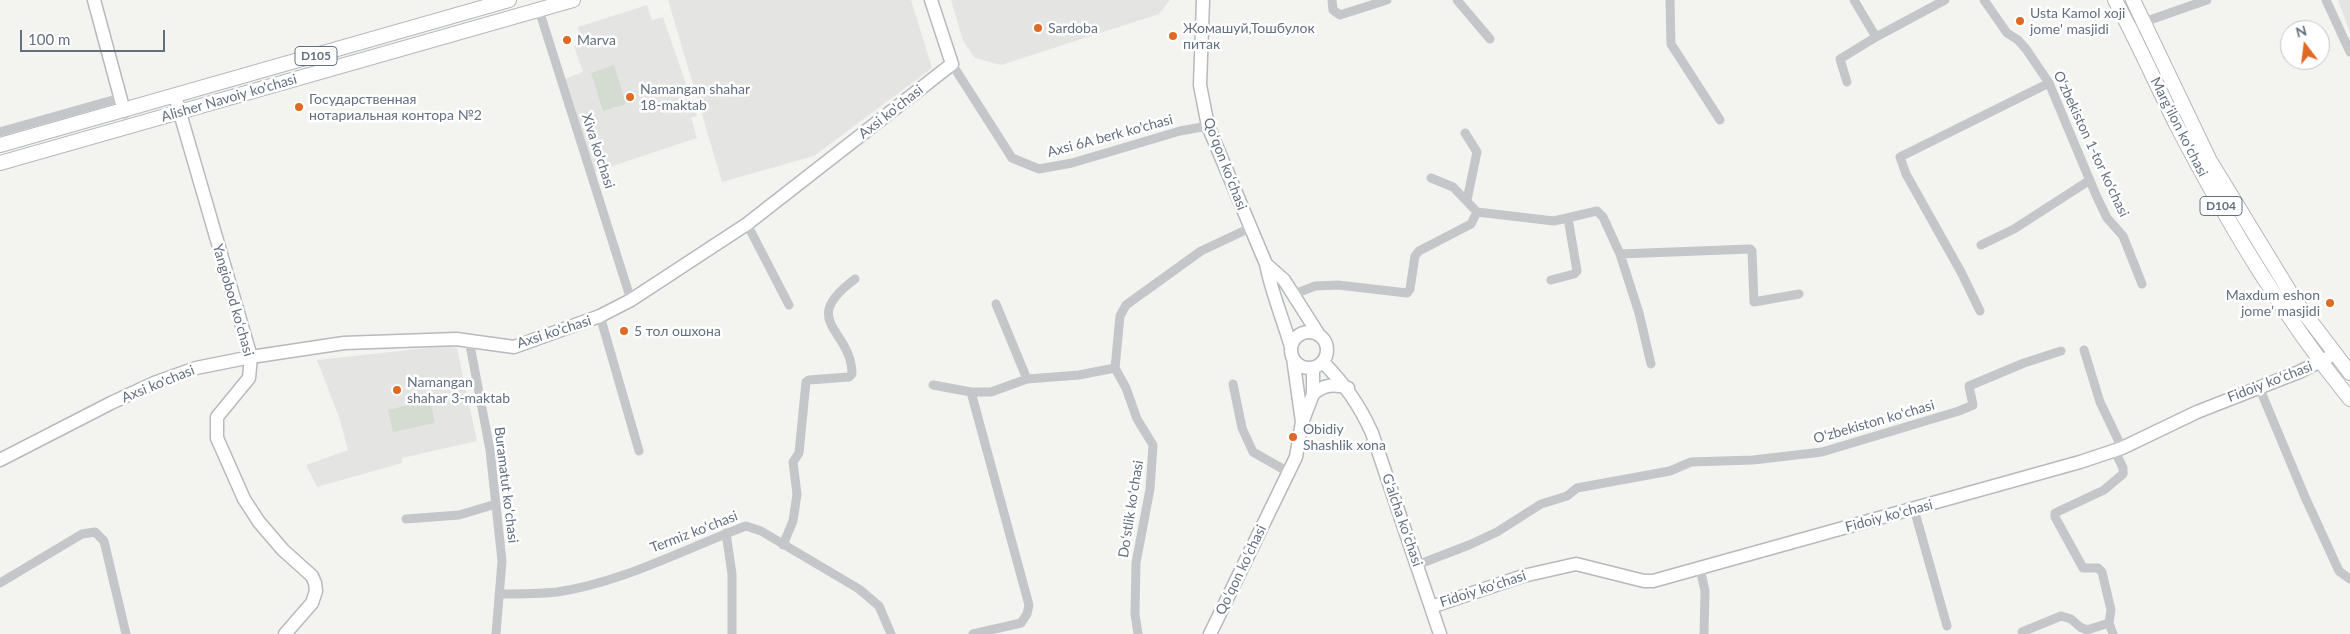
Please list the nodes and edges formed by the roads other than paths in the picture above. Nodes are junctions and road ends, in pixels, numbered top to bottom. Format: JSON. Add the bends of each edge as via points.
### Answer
{"nodes":[{"id":1,"x":94,"y":0,"type":"edge"},
{"id":2,"x":509,"y":0,"type":"edge"},
{"id":3,"x":573,"y":0,"type":"edge"},
{"id":4,"x":931,"y":0,"type":"edge"},
{"id":5,"x":1203,"y":0,"type":"edge"},
{"id":6,"x":1332,"y":0,"type":"edge"},
{"id":7,"x":1387,"y":0,"type":"edge"},
{"id":8,"x":1457,"y":0,"type":"edge"},
{"id":9,"x":1670,"y":0,"type":"edge"},
{"id":10,"x":1854,"y":0,"type":"edge"},
{"id":11,"x":1945,"y":0,"type":"edge"},
{"id":12,"x":1984,"y":0,"type":"edge"},
{"id":13,"x":2115,"y":0,"type":"edge"},
{"id":14,"x":2133,"y":0,"type":"edge"},
{"id":15,"x":2207,"y":0,"type":"edge"},
{"id":16,"x":2326,"y":0,"type":"edge"},
{"id":17,"x":478,"y":4,"type":"edge"},
{"id":18,"x":539,"y":10,"type":"junction"},
{"id":19,"x":2144,"y":22,"type":"junction"},
{"id":20,"x":2131,"y":30,"type":"junction"},
{"id":21,"x":1876,"y":37,"type":"junction"},
{"id":22,"x":1490,"y":39,"type":"dead end"},
{"id":23,"x":2350,"y":52,"type":"edge"},
{"id":24,"x":952,"y":64,"type":"junction"},
{"id":25,"x":1847,"y":82,"type":"dead end"},
{"id":26,"x":2048,"y":83,"type":"junction"},
{"id":27,"x":174,"y":96,"type":"junction"},
{"id":28,"x":120,"y":98,"type":"junction"},
{"id":29,"x":124,"y":111,"type":"junction"},
{"id":30,"x":179,"y":112,"type":"junction"},
{"id":31,"x":1720,"y":120,"type":"dead end"},
{"id":32,"x":1208,"y":126,"type":"junction"},
{"id":33,"x":0,"y":132,"type":"edge"},
{"id":34,"x":1465,"y":133,"type":"dead end"},
{"id":35,"x":0,"y":145,"type":"edge"},
{"id":36,"x":0,"y":163,"type":"edge"},
{"id":37,"x":1431,"y":178,"type":"dead end"},
{"id":38,"x":2090,"y":180,"type":"junction"},
{"id":39,"x":1467,"y":200,"type":"junction"},
{"id":40,"x":1477,"y":212,"type":"junction"},
{"id":41,"x":1568,"y":218,"type":"junction"},
{"id":42,"x":747,"y":224,"type":"junction"},
{"id":43,"x":1250,"y":228,"type":"junction"},
{"id":44,"x":1982,"y":245,"type":"dead end"},
{"id":45,"x":1620,"y":254,"type":"junction"},
{"id":46,"x":1266,"y":264,"type":"junction"},
{"id":47,"x":855,"y":280,"type":"dead end"},
{"id":48,"x":1551,"y":280,"type":"dead end"},
{"id":49,"x":2142,"y":284,"type":"dead end"},
{"id":50,"x":1799,"y":294,"type":"dead end"},
{"id":51,"x":1292,"y":295,"type":"junction"},
{"id":52,"x":631,"y":300,"type":"junction"},
{"id":53,"x":996,"y":304,"type":"dead end"},
{"id":54,"x":789,"y":306,"type":"dead end"},
{"id":55,"x":1980,"y":311,"type":"dead end"},
{"id":56,"x":600,"y":316,"type":"junction"},
{"id":57,"x":1319,"y":335,"type":"junction"},
{"id":58,"x":469,"y":340,"type":"junction"},
{"id":59,"x":2084,"y":350,"type":"dead end"},
{"id":60,"x":2061,"y":351,"type":"dead end"},
{"id":61,"x":1292,"y":352,"type":"junction"},
{"id":62,"x":2334,"y":354,"type":"junction"},
{"id":63,"x":251,"y":357,"type":"junction"},
{"id":64,"x":2320,"y":362,"type":"junction"},
{"id":65,"x":1652,"y":364,"type":"dead end"},
{"id":66,"x":1318,"y":365,"type":"junction"},
{"id":67,"x":1115,"y":368,"type":"junction"},
{"id":68,"x":2350,"y":373,"type":"edge"},
{"id":69,"x":1027,"y":378,"type":"junction"},
{"id":70,"x":1233,"y":384,"type":"dead end"},
{"id":71,"x":933,"y":385,"type":"dead end"},
{"id":72,"x":2259,"y":387,"type":"junction"},
{"id":73,"x":1348,"y":388,"type":"junction"},
{"id":74,"x":971,"y":392,"type":"junction"},
{"id":75,"x":1313,"y":394,"type":"junction"},
{"id":76,"x":2350,"y":398,"type":"edge"},
{"id":77,"x":1302,"y":422,"type":"junction"},
{"id":78,"x":2119,"y":449,"type":"junction"},
{"id":79,"x":639,"y":451,"type":"dead end"},
{"id":80,"x":0,"y":460,"type":"edge"},
{"id":81,"x":1290,"y":473,"type":"junction"},
{"id":82,"x":496,"y":504,"type":"junction"},
{"id":83,"x":1914,"y":508,"type":"junction"},
{"id":84,"x":406,"y":519,"type":"dead end"},
{"id":85,"x":726,"y":533,"type":"junction"},
{"id":86,"x":783,"y":545,"type":"junction"},
{"id":87,"x":1417,"y":565,"type":"junction"},
{"id":88,"x":1700,"y":568,"type":"junction"},
{"id":89,"x":2350,"y":579,"type":"edge"},
{"id":90,"x":0,"y":582,"type":"edge"},
{"id":91,"x":500,"y":594,"type":"junction"},
{"id":92,"x":1431,"y":607,"type":"junction"},
{"id":93,"x":2109,"y":623,"type":"junction"},
{"id":94,"x":1947,"y":626,"type":"dead end"},
{"id":95,"x":2022,"y":632,"type":"dead end"},
{"id":96,"x":126,"y":634,"type":"edge"},
{"id":97,"x":285,"y":634,"type":"edge"},
{"id":98,"x":496,"y":634,"type":"edge"},
{"id":99,"x":732,"y":634,"type":"edge"},
{"id":100,"x":891,"y":634,"type":"edge"},
{"id":101,"x":973,"y":634,"type":"edge"},
{"id":102,"x":1138,"y":634,"type":"edge"},
{"id":103,"x":1210,"y":634,"type":"edge"},
{"id":104,"x":1440,"y":634,"type":"edge"},
{"id":105,"x":1704,"y":634,"type":"edge"},
{"id":106,"x":2113,"y":634,"type":"edge"}],
"edges":[{"from":1,"to":28,"type":"street"},
{"from":2,"to":17,"type":"main road","name":"Alisher Navoiy ko'chasi","number":"D105"},
{"from":3,"to":18,"type":"main road","name":"Alisher Navoiy ko'chasi","number":"D105"},
{"from":4,"to":24,"type":"street"},
{"from":5,"to":32,"type":"street","name":"Qoʻqon koʻchasi","via":[[1200,85]]},
{"from":6,"to":7,"type":"street","via":[[1334,10],[1340,15]]},
{"from":8,"to":22,"type":"street"},
{"from":9,"to":31,"type":"street","via":[[1670,44]]},
{"from":10,"to":21,"type":"street"},
{"from":11,"to":21,"type":"street"},
{"from":12,"to":26,"type":"street","name":"O‘zbekiston 1-tor ko‘chasi","via":[[2007,33],[2026,48]]},
{"from":13,"to":20,"type":"main road","name":"Margʻilon koʻchasi","number":"D104"},
{"from":14,"to":19,"type":"main road","name":"Margʻilon koʻchasi","number":"D104"},
{"from":15,"to":19,"type":"street"},
{"from":16,"to":23,"type":"street"},
{"from":17,"to":27,"type":"main road","name":"Alisher Navoiy ko'chasi","number":"D105"},
{"from":18,"to":30,"type":"main road","name":"Alisher Navoiy ko'chasi","number":"D105"},
{"from":18,"to":52,"type":"street","name":"Xiva ko'chasi"},
{"from":19,"to":20,"type":"street"},
{"from":19,"to":62,"type":"main road","name":"Margʻilon koʻchasi","number":"D104","via":[[2210,160],[2296,302]]},
{"from":20,"to":64,"type":"main road","name":"Margʻilon koʻchasi","number":"D104","via":[[2207,182],[2249,254]]},
{"from":21,"to":25,"type":"street","via":[[1840,59]]},
{"from":24,"to":32,"type":"street","name":"Axsi 6А berk ko'chasi","via":[[1012,158],[1039,169]]},
{"from":24,"to":42,"type":"street","name":"Axsi ko'chasi"},
{"from":26,"to":38,"type":"street","name":"O‘zbekiston 1-tor ko‘chasi"},
{"from":26,"to":55,"type":"street","via":[[1900,157],[1906,174]]},
{"from":27,"to":29,"type":"main road","name":"Alisher Navoiy ko'chasi","number":"D105"},
{"from":27,"to":30,"type":"street","name":"Yangiobod koʻchasi"},
{"from":28,"to":29,"type":"street"},
{"from":28,"to":33,"type":"street"},
{"from":29,"to":35,"type":"main road","name":"Alisher Navoiy ko'chasi","number":"D105"},
{"from":30,"to":36,"type":"main road","name":"Alisher Navoiy ko'chasi","number":"D105"},
{"from":30,"to":63,"type":"street","name":"Yangiobod koʻchasi"},
{"from":32,"to":43,"type":"street","name":"Qoʻqon koʻchasi"},
{"from":34,"to":39,"type":"street","via":[[1477,152]]},
{"from":37,"to":39,"type":"street","via":[[1453,187]]},
{"from":38,"to":44,"type":"street","via":[[2014,229]]},
{"from":38,"to":49,"type":"street","name":"O‘zbekiston 1-tor ko‘chasi","via":[[2107,218],[2123,236]]},
{"from":39,"to":40,"type":"street"},
{"from":40,"to":41,"type":"street","via":[[1554,221]]},
{"from":40,"to":51,"type":"street","via":[[1471,224],[1419,251],[1407,293],[1338,285],[1315,286]]},
{"from":41,"to":45,"type":"street","via":[[1597,211]]},
{"from":41,"to":48,"type":"street","via":[[1577,271]]},
{"from":42,"to":52,"type":"street","name":"Axsi ko'chasi"},
{"from":42,"to":54,"type":"street"},
{"from":43,"to":46,"type":"street","name":"Qoʻqon koʻchasi"},
{"from":43,"to":67,"type":"street","via":[[1201,251],[1126,306],[1120,316]]},
{"from":45,"to":50,"type":"street","via":[[1750,248],[1754,302]]},
{"from":45,"to":65,"type":"street"},
{"from":46,"to":51,"type":"street","name":"Qoʻqon koʻchasi","via":[[1284,280]]},
{"from":46,"to":61,"type":"street","name":"Qoʻqon koʻchasi"},
{"from":47,"to":86,"type":"street","via":[[837,293],[829,312],[830,323],[845,348],[852,374],[806,382],[799,453],[793,462],[797,494],[793,521]]},
{"from":51,"to":57,"type":"street","name":"Qoʻqon koʻchasi"},
{"from":52,"to":56,"type":"street","name":"Axsi ko'chasi"},
{"from":53,"to":69,"type":"street"},
{"from":56,"to":58,"type":"street","name":"Axsi ko'chasi","via":[[514,347]]},
{"from":56,"to":79,"type":"street"},
{"from":57,"to":61,"type":"street","via":[[1302,333],[1293,341]]},
{"from":57,"to":66,"type":"street","via":[[1327,350]]},
{"from":58,"to":63,"type":"street","name":"Axsi ko'chasi","via":[[344,343]]},
{"from":58,"to":82,"type":"street","name":"Buramatut koʻchasi","via":[[490,450]]},
{"from":59,"to":78,"type":"street"},
{"from":60,"to":87,"type":"street","name":"Oʻzbekiston koʻchasi","via":[[1969,386],[1973,405],[1960,411],[1822,452],[1753,460],[1691,462],[1670,471],[1576,488],[1568,496],[1541,504],[1496,532]]},
{"from":61,"to":66,"type":"street","via":[[1301,366]]},
{"from":61,"to":77,"type":"street","name":"Qoʻqon koʻchasi"},
{"from":62,"to":64,"type":"street","name":"Fidoiy koʻchasi"},
{"from":62,"to":68,"type":"main road","name":"Margʻilon koʻchasi","number":"D104"},
{"from":63,"to":80,"type":"street","name":"Axsi ko'chasi","via":[[196,368],[154,383]]},
{"from":63,"to":97,"type":"street","name":"Yangiobod koʻchasi","via":[[249,378],[217,417],[215,428],[244,499],[259,522],[312,576],[315,584],[312,603]]},
{"from":64,"to":72,"type":"street","name":"Fidoiy koʻchasi"},
{"from":64,"to":76,"type":"main road","name":"Margʻilon koʻchasi","number":"D104"},
{"from":66,"to":73,"type":"street","name":"Gʻalcha koʻchasi"},
{"from":66,"to":75,"type":"street","name":"Qoʻqon koʻchasi"},
{"from":67,"to":69,"type":"street","via":[[1079,375]]},
{"from":67,"to":102,"type":"street","name":"Doʻstlik koʻchasi","via":[[1137,419],[1153,445],[1150,489],[1136,563]]},
{"from":69,"to":74,"type":"street","via":[[991,392]]},
{"from":70,"to":81,"type":"street","via":[[1242,428],[1253,452]]},
{"from":71,"to":74,"type":"street"},
{"from":72,"to":78,"type":"street","name":"Fidoiy koʻchasi"},
{"from":72,"to":89,"type":"street","via":[[2339,570]]},
{"from":73,"to":75,"type":"street","via":[[1326,386]]},
{"from":73,"to":87,"type":"street","name":"Gʻalcha koʻchasi","via":[[1372,433]]},
{"from":74,"to":101,"type":"street","via":[[1029,600],[1027,614],[1021,623]]},
{"from":75,"to":77,"type":"street","name":"Qoʻqon koʻchasi"},
{"from":77,"to":81,"type":"street","name":"Qoʻqon koʻchasi"},
{"from":78,"to":83,"type":"street","name":"Fidoiy koʻchasi"},
{"from":78,"to":93,"type":"street","via":[[2123,474],[2104,490],[2055,513],[2083,568],[2098,568],[2102,572],[2111,610]]},
{"from":81,"to":103,"type":"street","name":"Qoʻqon koʻchasi"},
{"from":82,"to":84,"type":"street","via":[[460,514]]},
{"from":82,"to":91,"type":"street","name":"Buramatut koʻchasi","via":[[502,561]]},
{"from":83,"to":88,"type":"street","name":"Fidoiy koʻchasi"},
{"from":83,"to":94,"type":"street"},
{"from":85,"to":86,"type":"street","name":"Termiz koʻchasi","via":[[754,526]]},
{"from":85,"to":91,"type":"street","name":"Termiz koʻchasi","via":[[686,551],[594,583],[558,592]]},
{"from":85,"to":99,"type":"street","via":[[732,574]]},
{"from":86,"to":100,"type":"street","name":"Termiz koʻchasi","via":[[859,589],[879,606]]},
{"from":87,"to":92,"type":"street","name":"Gʻalcha koʻchasi"},
{"from":88,"to":92,"type":"street","name":"Fidoiy koʻchasi","via":[[1644,581],[1576,564],[1562,566]]},
{"from":88,"to":105,"type":"street","via":[[1705,591]]},
{"from":90,"to":96,"type":"street","via":[[82,534],[95,532],[104,541]]},
{"from":91,"to":98,"type":"street","name":"Buramatut koʻchasi"},
{"from":92,"to":104,"type":"street","name":"Gʻalcha koʻchasi"},
{"from":93,"to":95,"type":"street","via":[[2087,630],[2072,619],[2061,616]]},
{"from":93,"to":106,"type":"street"}]}
